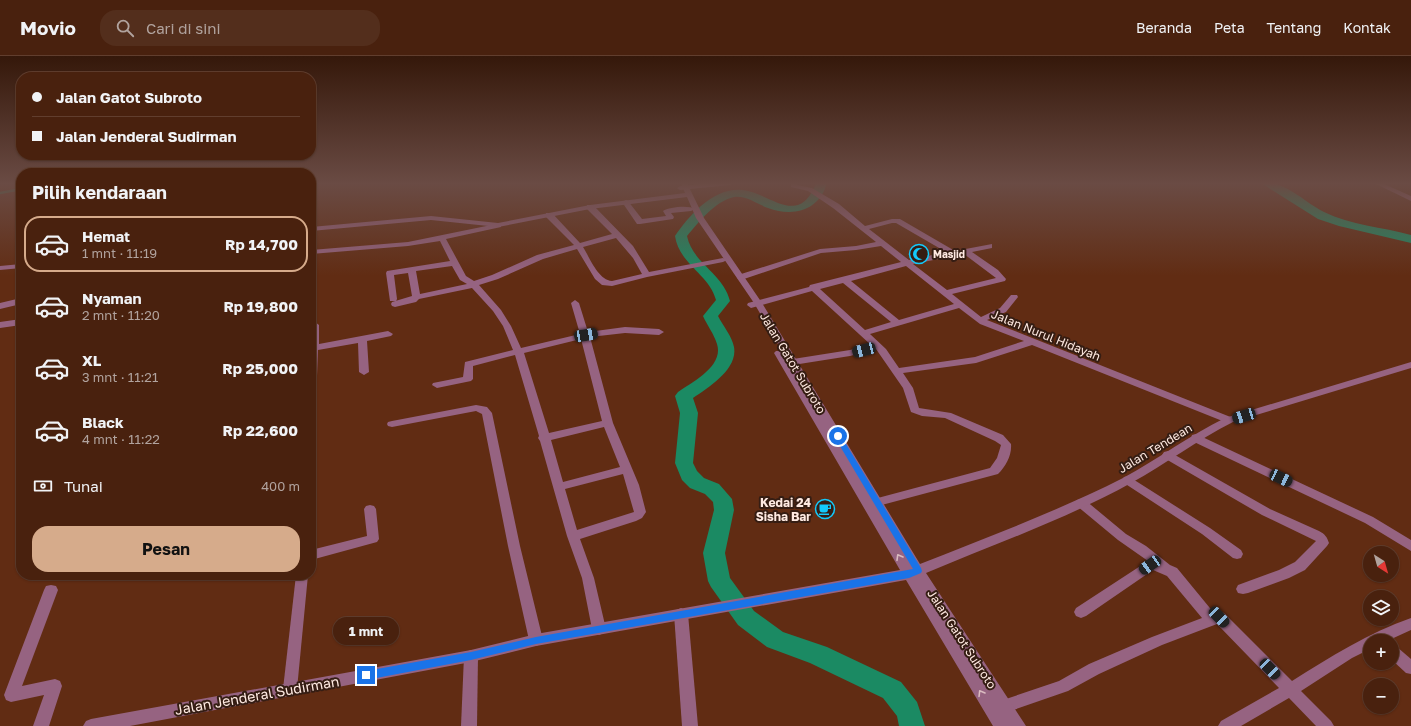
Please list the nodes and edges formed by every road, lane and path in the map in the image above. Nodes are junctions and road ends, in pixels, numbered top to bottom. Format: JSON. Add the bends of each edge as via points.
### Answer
{"nodes":[{"id":1,"x":553,"y":214,"type":"edge"},
{"id":2,"x":597,"y":214,"type":"edge"},
{"id":3,"x":635,"y":214,"type":"edge"},
{"id":4,"x":668,"y":214,"type":"edge"},
{"id":5,"x":697,"y":214,"type":"edge"},
{"id":6,"x":697,"y":214,"type":"edge"},
{"id":7,"x":846,"y":214,"type":"edge"},
{"id":8,"x":549,"y":215,"type":"junction"},
{"id":9,"x":498,"y":225,"type":"junction"},
{"id":10,"x":864,"y":228,"type":"junction"},
{"id":11,"x":316,"y":229,"type":"edge"},
{"id":12,"x":617,"y":234,"type":"junction"},
{"id":13,"x":442,"y":238,"type":"junction"},
{"id":14,"x":883,"y":243,"type":"junction"},
{"id":15,"x":578,"y":245,"type":"junction"},
{"id":16,"x":989,"y":246,"type":"dead end"},
{"id":17,"x":965,"y":251,"type":"junction"},
{"id":18,"x":316,"y":252,"type":"edge"},
{"id":19,"x":953,"y":253,"type":"junction"},
{"id":20,"x":719,"y":261,"type":"junction"},
{"id":21,"x":454,"y":263,"type":"junction"},
{"id":22,"x":908,"y":263,"type":"junction"},
{"id":23,"x":16,"y":266,"type":"edge"},
{"id":24,"x":0,"y":268,"type":"edge"},
{"id":25,"x":412,"y":270,"type":"junction"},
{"id":26,"x":647,"y":275,"type":"junction"},
{"id":27,"x":741,"y":277,"type":"junction"},
{"id":28,"x":844,"y":279,"type":"junction"},
{"id":29,"x":474,"y":284,"type":"junction"},
{"id":30,"x":813,"y":287,"type":"junction"},
{"id":31,"x":946,"y":293,"type":"junction"},
{"id":32,"x":416,"y":297,"type":"junction"},
{"id":33,"x":1014,"y":297,"type":"dead end"},
{"id":34,"x":16,"y":302,"type":"edge"},
{"id":35,"x":575,"y":303,"type":"dead end"},
{"id":36,"x":754,"y":304,"type":"junction"},
{"id":37,"x":960,"y":305,"type":"junction"},
{"id":38,"x":0,"y":306,"type":"edge"},
{"id":39,"x":980,"y":320,"type":"junction"},
{"id":40,"x":16,"y":323,"type":"edge"},
{"id":41,"x":897,"y":323,"type":"junction"},
{"id":42,"x":0,"y":325,"type":"edge"},
{"id":43,"x":659,"y":332,"type":"dead end"},
{"id":44,"x":863,"y":333,"type":"junction"},
{"id":45,"x":388,"y":334,"type":"dead end"},
{"id":46,"x":586,"y":335,"type":"junction"},
{"id":47,"x":362,"y":339,"type":"junction"},
{"id":48,"x":1031,"y":342,"type":"junction"},
{"id":49,"x":878,"y":346,"type":"junction"},
{"id":50,"x":316,"y":348,"type":"edge"},
{"id":51,"x":518,"y":352,"type":"junction"},
{"id":52,"x":793,"y":362,"type":"junction"},
{"id":53,"x":1411,"y":365,"type":"edge"},
{"id":54,"x":896,"y":371,"type":"junction"},
{"id":55,"x":364,"y":372,"type":"dead end"},
{"id":56,"x":436,"y":386,"type":"dead end"},
{"id":57,"x":808,"y":394,"type":"junction"},
{"id":58,"x":1229,"y":420,"type":"junction"},
{"id":59,"x":608,"y":423,"type":"junction"},
{"id":60,"x":392,"y":424,"type":"dead end"},
{"id":61,"x":543,"y":438,"type":"junction"},
{"id":62,"x":1196,"y":438,"type":"junction"},
{"id":63,"x":1168,"y":455,"type":"junction"},
{"id":64,"x":626,"y":469,"type":"junction"},
{"id":65,"x":1128,"y":480,"type":"junction"},
{"id":66,"x":558,"y":487,"type":"junction"},
{"id":67,"x":878,"y":502,"type":"junction"},
{"id":68,"x":1081,"y":503,"type":"junction"},
{"id":69,"x":370,"y":509,"type":"dead end"},
{"id":70,"x":573,"y":536,"type":"junction"},
{"id":71,"x":1411,"y":546,"type":"edge"},
{"id":72,"x":316,"y":554,"type":"edge"},
{"id":73,"x":1237,"y":554,"type":"dead end"},
{"id":74,"x":1172,"y":572,"type":"junction"},
{"id":75,"x":914,"y":573,"type":"junction"},
{"id":76,"x":301,"y":580,"type":"edge"},
{"id":77,"x":1242,"y":589,"type":"dead end"},
{"id":78,"x":51,"y":590,"type":"dead end"},
{"id":79,"x":1081,"y":612,"type":"dead end"},
{"id":80,"x":681,"y":614,"type":"junction"},
{"id":81,"x":1212,"y":620,"type":"junction"},
{"id":82,"x":1411,"y":624,"type":"edge"},
{"id":83,"x":600,"y":630,"type":"junction"},
{"id":84,"x":1388,"y":634,"type":"edge"},
{"id":85,"x":536,"y":640,"type":"junction"},
{"id":86,"x":1363,"y":646,"type":"edge"},
{"id":87,"x":471,"y":656,"type":"junction"},
{"id":88,"x":1399,"y":657,"type":"edge"},
{"id":89,"x":1411,"y":668,"type":"edge"},
{"id":90,"x":290,"y":689,"type":"junction"},
{"id":91,"x":1290,"y":690,"type":"junction"},
{"id":92,"x":998,"y":708,"type":"junction"},
{"id":93,"x":137,"y":721,"type":"edge"},
{"id":94,"x":41,"y":726,"type":"edge"},
{"id":95,"x":91,"y":726,"type":"edge"},
{"id":96,"x":469,"y":726,"type":"edge"},
{"id":97,"x":690,"y":726,"type":"edge"},
{"id":98,"x":1001,"y":726,"type":"edge"},
{"id":99,"x":1018,"y":726,"type":"edge"},
{"id":100,"x":1226,"y":726,"type":"edge"},
{"id":101,"x":1326,"y":726,"type":"edge"}],
"edges":[{"from":1,"to":8,"type":"street"},
{"from":2,"to":12,"type":"street"},
{"from":3,"to":4,"type":"street","via":[[640,222],[671,220]]},
{"from":5,"to":20,"type":"street","name":"Jalan Gatot Subroto"},
{"from":6,"to":27,"type":"street","name":"Jalan Gatot Subroto"},
{"from":7,"to":10,"type":"street","name":"Jalan Nurul Hidayah"},
{"from":8,"to":9,"type":"street"},
{"from":8,"to":15,"type":"street"},
{"from":9,"to":11,"type":"street","via":[[431,218]]},
{"from":9,"to":13,"type":"street"},
{"from":10,"to":14,"type":"street","name":"Jalan Nurul Hidayah"},
{"from":10,"to":19,"type":"street","via":[[897,221]]},
{"from":12,"to":15,"type":"street"},
{"from":12,"to":26,"type":"street","via":[[637,257]]},
{"from":13,"to":18,"type":"street","via":[[408,244]]},
{"from":13,"to":21,"type":"street"},
{"from":14,"to":22,"type":"street","name":"Jalan Nurul Hidayah"},
{"from":14,"to":27,"type":"street","via":[[820,251]]},
{"from":15,"to":26,"type":"street","via":[[598,277],[605,283],[612,284]]},
{"from":15,"to":29,"type":"street","via":[[540,256]]},
{"from":16,"to":17,"type":"street"},
{"from":17,"to":19,"type":"street"},
{"from":17,"to":31,"type":"street","via":[[1002,279]]},
{"from":19,"to":22,"type":"street"},
{"from":20,"to":26,"type":"street"},
{"from":20,"to":36,"type":"street","name":"Jalan Gatot Subroto"},
{"from":21,"to":25,"type":"street"},
{"from":21,"to":29,"type":"street","via":[[463,278]]},
{"from":22,"to":28,"type":"street"},
{"from":22,"to":31,"type":"street","name":"Jalan Nurul Hidayah"},
{"from":23,"to":24,"type":"street"},
{"from":25,"to":32,"type":"street"},
{"from":25,"to":32,"type":"street","via":[[390,274],[394,302],[413,300]]},
{"from":27,"to":36,"type":"street","name":"Jalan Gatot Subroto"},
{"from":28,"to":30,"type":"street"},
{"from":28,"to":41,"type":"street"},
{"from":29,"to":32,"type":"street"},
{"from":29,"to":51,"type":"street","via":[[497,310]]},
{"from":30,"to":36,"type":"street"},
{"from":30,"to":44,"type":"street"},
{"from":31,"to":37,"type":"street","name":"Jalan Nurul Hidayah"},
{"from":33,"to":39,"type":"street","via":[[1007,308]]},
{"from":34,"to":38,"type":"street"},
{"from":35,"to":46,"type":"street"},
{"from":36,"to":52,"type":"street","name":"Jalan Gatot Subroto"},
{"from":36,"to":57,"type":"street","name":"Jalan Gatot Subroto"},
{"from":37,"to":39,"type":"street","name":"Jalan Nurul Hidayah"},
{"from":37,"to":41,"type":"street"},
{"from":39,"to":48,"type":"street","name":"Jalan Nurul Hidayah"},
{"from":40,"to":42,"type":"street"},
{"from":41,"to":44,"type":"street"},
{"from":43,"to":46,"type":"street","via":[[625,330]]},
{"from":44,"to":49,"type":"street"},
{"from":45,"to":47,"type":"street"},
{"from":46,"to":51,"type":"street"},
{"from":46,"to":59,"type":"street"},
{"from":47,"to":50,"type":"street"},
{"from":47,"to":55,"type":"street"},
{"from":48,"to":54,"type":"street","via":[[976,360]]},
{"from":48,"to":58,"type":"street","name":"Jalan Nurul Hidayah"},
{"from":49,"to":52,"type":"street"},
{"from":49,"to":54,"type":"street"},
{"from":51,"to":56,"type":"street","via":[[468,364],[468,379]]},
{"from":51,"to":61,"type":"street"},
{"from":52,"to":57,"type":"street","name":"Jalan Gatot Subroto"},
{"from":53,"to":58,"type":"street","name":"Jalan Tendean"},
{"from":54,"to":67,"type":"street","via":[[908,388],[914,409],[922,413],[947,415],[999,438],[1005,443],[1006,448],[997,468],[990,472]]},
{"from":57,"to":67,"type":"street","name":"Jalan Gatot Subroto"},
{"from":75,"to":57,"type":"street","name":"Jalan Gatot Subroto","one_way":true},
{"from":58,"to":62,"type":"street","name":"Jalan Tendean"},
{"from":59,"to":61,"type":"street"},
{"from":59,"to":64,"type":"street"},
{"from":60,"to":85,"type":"street","via":[[476,408],[483,409],[487,414]]},
{"from":61,"to":66,"type":"street"},
{"from":62,"to":63,"type":"street","name":"Jalan Tendean"},
{"from":62,"to":71,"type":"street","via":[[1369,520]]},
{"from":63,"to":65,"type":"street","name":"Jalan Tendean"},
{"from":63,"to":77,"type":"street","via":[[1266,512],[1321,538],[1323,543],[1300,566]]},
{"from":64,"to":66,"type":"street"},
{"from":64,"to":70,"type":"street","via":[[640,514]]},
{"from":65,"to":68,"type":"street","name":"Jalan Tendean"},
{"from":65,"to":73,"type":"street"},
{"from":66,"to":70,"type":"street"},
{"from":67,"to":75,"type":"street","name":"Jalan Gatot Subroto"},
{"from":68,"to":74,"type":"street","via":[[1122,538]]},
{"from":68,"to":75,"type":"street","name":"Jalan Tendean"},
{"from":69,"to":72,"type":"street","via":[[372,539]]},
{"from":70,"to":83,"type":"street","via":[[588,578]]},
{"from":74,"to":79,"type":"street","via":[[1158,565],[1150,565]]},
{"from":74,"to":81,"type":"street"},
{"from":75,"to":80,"type":"street","name":"Jalan Jenderal Sudirman"},
{"from":75,"to":92,"type":"street","name":"Jalan Gatot Subroto"},
{"from":76,"to":90,"type":"street"},
{"from":78,"to":94,"type":"street","via":[[11,695],[55,686]]},
{"from":80,"to":83,"type":"street","name":"Jalan Jenderal Sudirman"},
{"from":80,"to":97,"type":"street"},
{"from":81,"to":91,"type":"street","via":[[1219,617]]},
{"from":81,"to":92,"type":"street","via":[[1094,669],[1064,686]]},
{"from":82,"to":84,"type":"street"},
{"from":83,"to":85,"type":"street","name":"Jalan Jenderal Sudirman"},
{"from":85,"to":87,"type":"street","name":"Jalan Jenderal Sudirman"},
{"from":86,"to":91,"type":"street"},
{"from":87,"to":90,"type":"street","name":"Jalan Jenderal Sudirman"},
{"from":87,"to":96,"type":"street"},
{"from":88,"to":89,"type":"street"},
{"from":90,"to":93,"type":"street","name":"Jalan Jenderal Sudirman"},
{"from":91,"to":100,"type":"street"},
{"from":91,"to":101,"type":"street"},
{"from":92,"to":98,"type":"street","name":"Jalan Gatot Subroto"},
{"from":92,"to":99,"type":"street","name":"Jalan Gatot Subroto"},
{"from":93,"to":95,"type":"street","name":"Jalan Jenderal Sudirman"}]}
